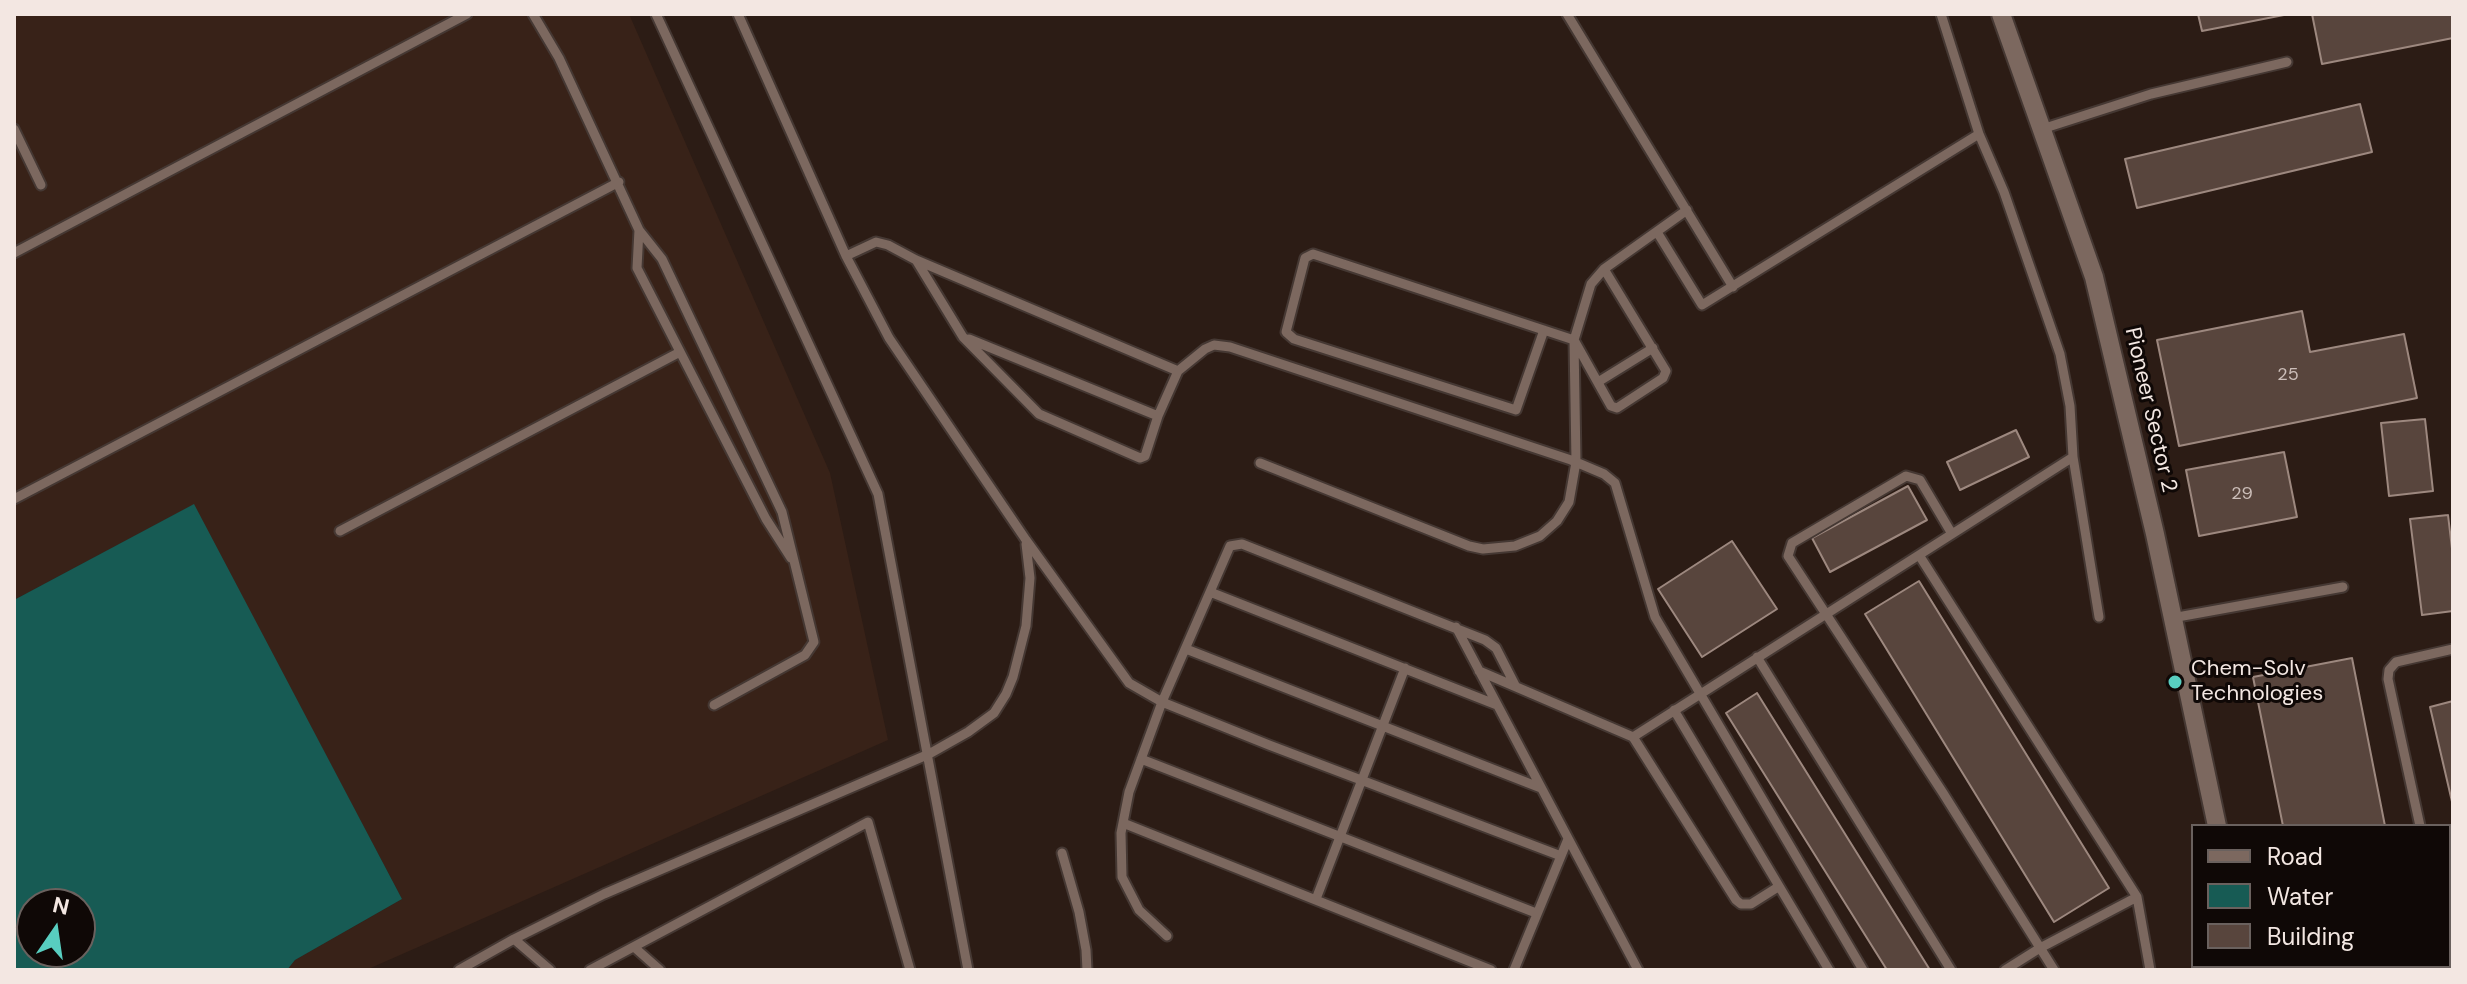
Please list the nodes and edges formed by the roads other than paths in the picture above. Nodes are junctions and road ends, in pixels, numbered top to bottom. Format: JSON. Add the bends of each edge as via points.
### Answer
{"nodes":[{"id":1,"x":467,"y":14,"type":"edge"},
{"id":2,"x":533,"y":14,"type":"edge"},
{"id":3,"x":656,"y":14,"type":"edge"},
{"id":4,"x":738,"y":14,"type":"edge"},
{"id":5,"x":1567,"y":14,"type":"edge"},
{"id":6,"x":1941,"y":14,"type":"edge"},
{"id":7,"x":2001,"y":14,"type":"edge"},
{"id":8,"x":2287,"y":62,"type":"dead end"},
{"id":9,"x":14,"y":129,"type":"edge"},
{"id":10,"x":2042,"y":129,"type":"junction"},
{"id":11,"x":1979,"y":134,"type":"junction"},
{"id":12,"x":619,"y":182,"type":"junction"},
{"id":13,"x":41,"y":185,"type":"dead end"},
{"id":14,"x":1687,"y":210,"type":"junction"},
{"id":15,"x":639,"y":230,"type":"junction"},
{"id":16,"x":1657,"y":232,"type":"junction"},
{"id":17,"x":14,"y":253,"type":"edge"},
{"id":18,"x":846,"y":256,"type":"junction"},
{"id":19,"x":916,"y":260,"type":"junction"},
{"id":20,"x":1604,"y":269,"type":"junction"},
{"id":21,"x":1733,"y":287,"type":"junction"},
{"id":22,"x":1544,"y":330,"type":"junction"},
{"id":23,"x":963,"y":337,"type":"junction"},
{"id":24,"x":1574,"y":340,"type":"junction"},
{"id":25,"x":1653,"y":348,"type":"junction"},
{"id":26,"x":680,"y":352,"type":"junction"},
{"id":27,"x":1178,"y":371,"type":"junction"},
{"id":28,"x":1598,"y":382,"type":"junction"},
{"id":29,"x":1158,"y":416,"type":"junction"},
{"id":30,"x":2073,"y":457,"type":"junction"},
{"id":31,"x":1576,"y":462,"type":"junction"},
{"id":32,"x":1260,"y":463,"type":"dead end"},
{"id":33,"x":14,"y":499,"type":"edge"},
{"id":34,"x":340,"y":531,"type":"dead end"},
{"id":35,"x":1952,"y":534,"type":"junction"},
{"id":36,"x":1026,"y":540,"type":"junction"},
{"id":37,"x":1919,"y":555,"type":"junction"},
{"id":38,"x":795,"y":564,"type":"junction"},
{"id":39,"x":2343,"y":587,"type":"dead end"},
{"id":40,"x":1210,"y":592,"type":"junction"},
{"id":41,"x":1826,"y":615,"type":"junction"},
{"id":42,"x":2099,"y":617,"type":"dead end"},
{"id":43,"x":2172,"y":618,"type":"junction"},
{"id":44,"x":1456,"y":627,"type":"junction"},
{"id":45,"x":1186,"y":649,"type":"junction"},
{"id":46,"x":2453,"y":649,"type":"edge"},
{"id":47,"x":1757,"y":657,"type":"junction"},
{"id":48,"x":1405,"y":668,"type":"junction"},
{"id":49,"x":1479,"y":671,"type":"junction"},
{"id":50,"x":1515,"y":685,"type":"junction"},
{"id":51,"x":1700,"y":694,"type":"junction"},
{"id":52,"x":1162,"y":702,"type":"junction"},
{"id":53,"x":714,"y":705,"type":"dead end"},
{"id":54,"x":1497,"y":705,"type":"junction"},
{"id":55,"x":1674,"y":710,"type":"junction"},
{"id":56,"x":1383,"y":726,"type":"junction"},
{"id":57,"x":1633,"y":737,"type":"junction"},
{"id":58,"x":929,"y":754,"type":"junction"},
{"id":59,"x":1141,"y":759,"type":"junction"},
{"id":60,"x":1362,"y":779,"type":"junction"},
{"id":61,"x":1541,"y":788,"type":"junction"},
{"id":62,"x":1123,"y":823,"type":"junction"},
{"id":63,"x":2217,"y":824,"type":"edge"},
{"id":64,"x":2420,"y":824,"type":"edge"},
{"id":65,"x":1340,"y":837,"type":"junction"},
{"id":66,"x":1568,"y":839,"type":"junction"},
{"id":67,"x":1062,"y":853,"type":"dead end"},
{"id":68,"x":1561,"y":856,"type":"junction"},
{"id":69,"x":1778,"y":887,"type":"junction"},
{"id":70,"x":2137,"y":897,"type":"junction"},
{"id":71,"x":1316,"y":899,"type":"junction"},
{"id":72,"x":1536,"y":913,"type":"junction"},
{"id":73,"x":1167,"y":936,"type":"dead end"},
{"id":74,"x":514,"y":939,"type":"junction"},
{"id":75,"x":634,"y":947,"type":"junction"},
{"id":76,"x":2040,"y":948,"type":"junction"},
{"id":77,"x":459,"y":970,"type":"edge"},
{"id":78,"x":550,"y":970,"type":"edge"},
{"id":79,"x":590,"y":970,"type":"edge"},
{"id":80,"x":660,"y":970,"type":"edge"},
{"id":81,"x":910,"y":970,"type":"edge"},
{"id":82,"x":968,"y":970,"type":"edge"},
{"id":83,"x":1087,"y":970,"type":"edge"},
{"id":84,"x":1491,"y":970,"type":"edge"},
{"id":85,"x":1514,"y":970,"type":"edge"},
{"id":86,"x":1638,"y":970,"type":"edge"},
{"id":87,"x":1829,"y":970,"type":"edge"},
{"id":88,"x":1863,"y":970,"type":"edge"},
{"id":89,"x":1951,"y":970,"type":"edge"},
{"id":90,"x":2005,"y":970,"type":"edge"},
{"id":91,"x":2054,"y":970,"type":"edge"},
{"id":92,"x":2150,"y":970,"type":"edge"}],
"edges":[{"from":1,"to":17,"type":"lane"},
{"from":2,"to":12,"type":"lane"},
{"from":3,"to":58,"type":"lane","via":[[878,494]]},
{"from":4,"to":18,"type":"lane"},
{"from":5,"to":14,"type":"lane"},
{"from":6,"to":11,"type":"lane"},
{"from":7,"to":10,"type":"street","name":"Pioneer Sector 2"},
{"from":8,"to":10,"type":"lane","via":[[2151,94]]},
{"from":9,"to":13,"type":"lane"},
{"from":10,"to":43,"type":"street","name":"Pioneer Sector 2","via":[[2094,277]]},
{"from":11,"to":21,"type":"lane"},
{"from":11,"to":30,"type":"lane","via":[[2060,354]]},
{"from":12,"to":15,"type":"lane"},
{"from":12,"to":33,"type":"lane"},
{"from":14,"to":16,"type":"lane"},
{"from":14,"to":21,"type":"lane"},
{"from":15,"to":26,"type":"lane","via":[[637,268]]},
{"from":15,"to":38,"type":"lane","via":[[662,259],[776,498]]},
{"from":16,"to":20,"type":"lane"},
{"from":16,"to":21,"type":"lane","via":[[1702,305]]},
{"from":18,"to":19,"type":"lane","via":[[876,242]]},
{"from":18,"to":36,"type":"lane","via":[[889,338]]},
{"from":19,"to":23,"type":"lane"},
{"from":19,"to":27,"type":"lane"},
{"from":20,"to":24,"type":"lane","via":[[1584,300]]},
{"from":20,"to":25,"type":"lane"},
{"from":22,"to":22,"type":"lane","via":[[1516,410],[1294,339],[1286,332],[1305,258],[1313,254]]},
{"from":22,"to":24,"type":"lane"},
{"from":23,"to":29,"type":"lane"},
{"from":23,"to":29,"type":"lane","via":[[1039,414],[1140,458]]},
{"from":24,"to":28,"type":"lane"},
{"from":24,"to":31,"type":"lane"},
{"from":25,"to":28,"type":"lane"},
{"from":25,"to":28,"type":"lane","via":[[1666,368],[1663,378],[1617,408]]},
{"from":26,"to":34,"type":"lane"},
{"from":26,"to":38,"type":"lane","via":[[766,519]]},
{"from":27,"to":29,"type":"lane"},
{"from":27,"to":31,"type":"lane","via":[[1205,349],[1230,347]]},
{"from":30,"to":35,"type":"lane"},
{"from":30,"to":42,"type":"lane"},
{"from":31,"to":32,"type":"lane","via":[[1569,502],[1557,521],[1540,536],[1515,546],[1483,549]]},
{"from":31,"to":51,"type":"lane","via":[[1615,483],[1655,617]]},
{"from":35,"to":37,"type":"lane"},
{"from":35,"to":41,"type":"lane","via":[[1920,480],[1906,476],[1792,543],[1788,556]]},
{"from":36,"to":52,"type":"lane","via":[[1129,683]]},
{"from":36,"to":58,"type":"lane","via":[[1026,626],[1006,694],[994,713]]},
{"from":37,"to":41,"type":"lane"},
{"from":37,"to":70,"type":"lane"},
{"from":38,"to":53,"type":"lane","via":[[814,642],[811,649]]},
{"from":39,"to":43,"type":"lane"},
{"from":40,"to":44,"type":"lane","via":[[1230,546],[1237,543]]},
{"from":40,"to":45,"type":"lane"},
{"from":40,"to":48,"type":"lane"},
{"from":41,"to":47,"type":"lane"},
{"from":41,"to":76,"type":"lane"},
{"from":43,"to":63,"type":"street","name":"Pioneer Sector 2"},
{"from":44,"to":49,"type":"lane"},
{"from":44,"to":50,"type":"lane","via":[[1491,643]]},
{"from":45,"to":52,"type":"lane"},
{"from":45,"to":56,"type":"lane"},
{"from":46,"to":64,"type":"lane","via":[[2396,662],[2389,670]]},
{"from":47,"to":51,"type":"lane"},
{"from":47,"to":89,"type":"lane"},
{"from":48,"to":54,"type":"lane"},
{"from":48,"to":56,"type":"lane"},
{"from":49,"to":50,"type":"lane"},
{"from":49,"to":54,"type":"lane"},
{"from":50,"to":57,"type":"lane"},
{"from":51,"to":55,"type":"lane"},
{"from":51,"to":88,"type":"lane"},
{"from":52,"to":59,"type":"lane"},
{"from":52,"to":60,"type":"lane"},
{"from":54,"to":61,"type":"lane"},
{"from":55,"to":57,"type":"lane"},
{"from":55,"to":69,"type":"lane"},
{"from":56,"to":60,"type":"lane"},
{"from":56,"to":61,"type":"lane"},
{"from":57,"to":69,"type":"lane","via":[[1736,900],[1751,904]]},
{"from":58,"to":74,"type":"lane","via":[[604,894]]},
{"from":58,"to":82,"type":"lane"},
{"from":59,"to":62,"type":"lane"},
{"from":59,"to":65,"type":"lane"},
{"from":60,"to":65,"type":"lane"},
{"from":60,"to":68,"type":"lane"},
{"from":61,"to":66,"type":"lane"},
{"from":62,"to":71,"type":"lane"},
{"from":62,"to":73,"type":"lane","via":[[1122,877],[1139,910]]},
{"from":65,"to":71,"type":"lane"},
{"from":65,"to":72,"type":"lane"},
{"from":66,"to":68,"type":"lane"},
{"from":66,"to":86,"type":"lane"},
{"from":67,"to":83,"type":"lane","via":[[1079,912]]},
{"from":68,"to":72,"type":"lane"},
{"from":69,"to":87,"type":"lane"},
{"from":70,"to":76,"type":"lane"},
{"from":70,"to":92,"type":"lane"},
{"from":71,"to":84,"type":"lane"},
{"from":72,"to":85,"type":"lane"},
{"from":74,"to":77,"type":"lane"},
{"from":74,"to":78,"type":"lane"},
{"from":75,"to":79,"type":"lane"},
{"from":75,"to":80,"type":"lane"},
{"from":75,"to":81,"type":"lane","via":[[868,822]]},
{"from":76,"to":90,"type":"lane"},
{"from":76,"to":91,"type":"lane"}]}
